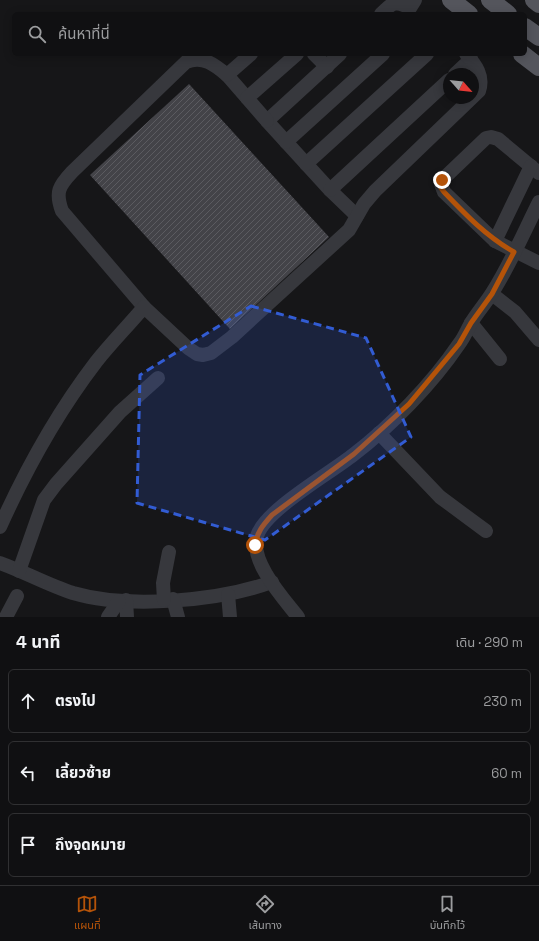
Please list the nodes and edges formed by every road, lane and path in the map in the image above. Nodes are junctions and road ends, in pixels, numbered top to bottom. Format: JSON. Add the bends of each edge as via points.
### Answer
{"nodes":[{"id":1,"x":451,"y":0,"type":"edge"},
{"id":2,"x":490,"y":0,"type":"edge"},
{"id":3,"x":534,"y":0,"type":"edge"},
{"id":4,"x":539,"y":4,"type":"edge"},
{"id":5,"x":414,"y":7,"type":"edge"},
{"id":6,"x":383,"y":12,"type":"edge"},
{"id":7,"x":466,"y":12,"type":"edge"},
{"id":8,"x":505,"y":12,"type":"edge"},
{"id":9,"x":527,"y":28,"type":"edge"},
{"id":10,"x":539,"y":37,"type":"edge"},
{"id":11,"x":249,"y":56,"type":"edge"},
{"id":12,"x":295,"y":56,"type":"edge"},
{"id":13,"x":316,"y":56,"type":"edge"},
{"id":14,"x":338,"y":56,"type":"edge"},
{"id":15,"x":381,"y":56,"type":"edge"},
{"id":16,"x":425,"y":56,"type":"edge"},
{"id":17,"x":525,"y":56,"type":"edge"},
{"id":18,"x":469,"y":57,"type":"edge"},
{"id":19,"x":327,"y":67,"type":"junction"},
{"id":20,"x":539,"y":67,"type":"edge"},
{"id":21,"x":460,"y":68,"type":"edge"},
{"id":22,"x":227,"y":75,"type":"junction"},
{"id":23,"x":443,"y":86,"type":"edge"},
{"id":24,"x":247,"y":98,"type":"junction"},
{"id":25,"x":267,"y":121,"type":"junction"},
{"id":26,"x":286,"y":142,"type":"junction"},
{"id":27,"x":306,"y":164,"type":"junction"},
{"id":28,"x":535,"y":170,"type":"edge"},
{"id":29,"x":330,"y":190,"type":"junction"},
{"id":30,"x":539,"y":202,"type":"edge"},
{"id":31,"x":357,"y":216,"type":"junction"},
{"id":32,"x":495,"y":241,"type":"junction"},
{"id":33,"x":514,"y":252,"type":"junction"},
{"id":34,"x":539,"y":263,"type":"edge"},
{"id":35,"x":492,"y":294,"type":"junction"},
{"id":36,"x":144,"y":307,"type":"junction"},
{"id":37,"x":471,"y":323,"type":"junction"},
{"id":38,"x":539,"y":340,"type":"edge"},
{"id":39,"x":500,"y":359,"type":"dead end"},
{"id":40,"x":158,"y":378,"type":"dead end"},
{"id":41,"x":379,"y":433,"type":"junction"},
{"id":42,"x":0,"y":527,"type":"edge"},
{"id":43,"x":486,"y":531,"type":"dead end"},
{"id":44,"x":169,"y":552,"type":"dead end"},
{"id":45,"x":0,"y":563,"type":"edge"},
{"id":46,"x":19,"y":570,"type":"junction"},
{"id":47,"x":272,"y":582,"type":"junction"},
{"id":48,"x":228,"y":594,"type":"junction"},
{"id":49,"x":17,"y":596,"type":"dead end"},
{"id":50,"x":123,"y":600,"type":"junction"},
{"id":51,"x":168,"y":600,"type":"junction"},
{"id":52,"x":6,"y":617,"type":"edge"},
{"id":53,"x":108,"y":617,"type":"edge"},
{"id":54,"x":127,"y":617,"type":"edge"},
{"id":55,"x":178,"y":617,"type":"edge"},
{"id":56,"x":230,"y":617,"type":"edge"},
{"id":57,"x":298,"y":617,"type":"edge"}],
"edges":[{"from":1,"to":7,"type":"main road"},
{"from":2,"to":8,"type":"main road"},
{"from":3,"to":4,"type":"main road"},
{"from":5,"to":6,"type":"street","via":[[396,3]]},
{"from":9,"to":10,"type":"main road"},
{"from":11,"to":22,"type":"street"},
{"from":12,"to":24,"type":"street"},
{"from":13,"to":19,"type":"street"},
{"from":14,"to":19,"type":"street"},
{"from":15,"to":26,"type":"street"},
{"from":16,"to":27,"type":"street"},
{"from":17,"to":20,"type":"main road"},
{"from":18,"to":21,"type":"street"},
{"from":18,"to":31,"type":"street","via":[[481,75],[479,91],[376,191]]},
{"from":19,"to":25,"type":"street"},
{"from":22,"to":24,"type":"street"},
{"from":22,"to":36,"type":"street","via":[[206,61],[192,59],[186,62],[72,172],[59,189],[58,198],[62,211]]},
{"from":23,"to":29,"type":"street"},
{"from":24,"to":25,"type":"street"},
{"from":25,"to":26,"type":"street"},
{"from":26,"to":27,"type":"street"},
{"from":27,"to":29,"type":"street"},
{"from":28,"to":32,"type":"street"},
{"from":28,"to":32,"type":"street","via":[[498,139],[491,137],[486,138],[442,180],[441,188],[444,192]]},
{"from":29,"to":31,"type":"street"},
{"from":30,"to":33,"type":"street"},
{"from":31,"to":36,"type":"street","via":[[349,230],[211,354],[197,354],[188,348]]},
{"from":32,"to":33,"type":"street"},
{"from":33,"to":34,"type":"street"},
{"from":33,"to":35,"type":"street"},
{"from":35,"to":37,"type":"street"},
{"from":35,"to":38,"type":"street","via":[[515,312]]},
{"from":36,"to":42,"type":"street","via":[[96,362],[63,409],[36,454]]},
{"from":37,"to":39,"type":"street"},
{"from":37,"to":41,"type":"street","via":[[459,344],[429,381]]},
{"from":40,"to":46,"type":"street","via":[[120,412],[44,500]]},
{"from":41,"to":43,"type":"street","via":[[440,497]]},
{"from":41,"to":47,"type":"street","via":[[280,508],[262,526],[257,536],[256,551]]},
{"from":44,"to":51,"type":"street","via":[[163,578]]},
{"from":45,"to":46,"type":"street"},
{"from":46,"to":50,"type":"street","via":[[73,593]]},
{"from":47,"to":48,"type":"street"},
{"from":47,"to":57,"type":"street"},
{"from":48,"to":51,"type":"street"},
{"from":48,"to":56,"type":"street"},
{"from":49,"to":52,"type":"street"},
{"from":50,"to":51,"type":"street"},
{"from":50,"to":53,"type":"street"},
{"from":50,"to":54,"type":"street"},
{"from":51,"to":55,"type":"street"}]}
